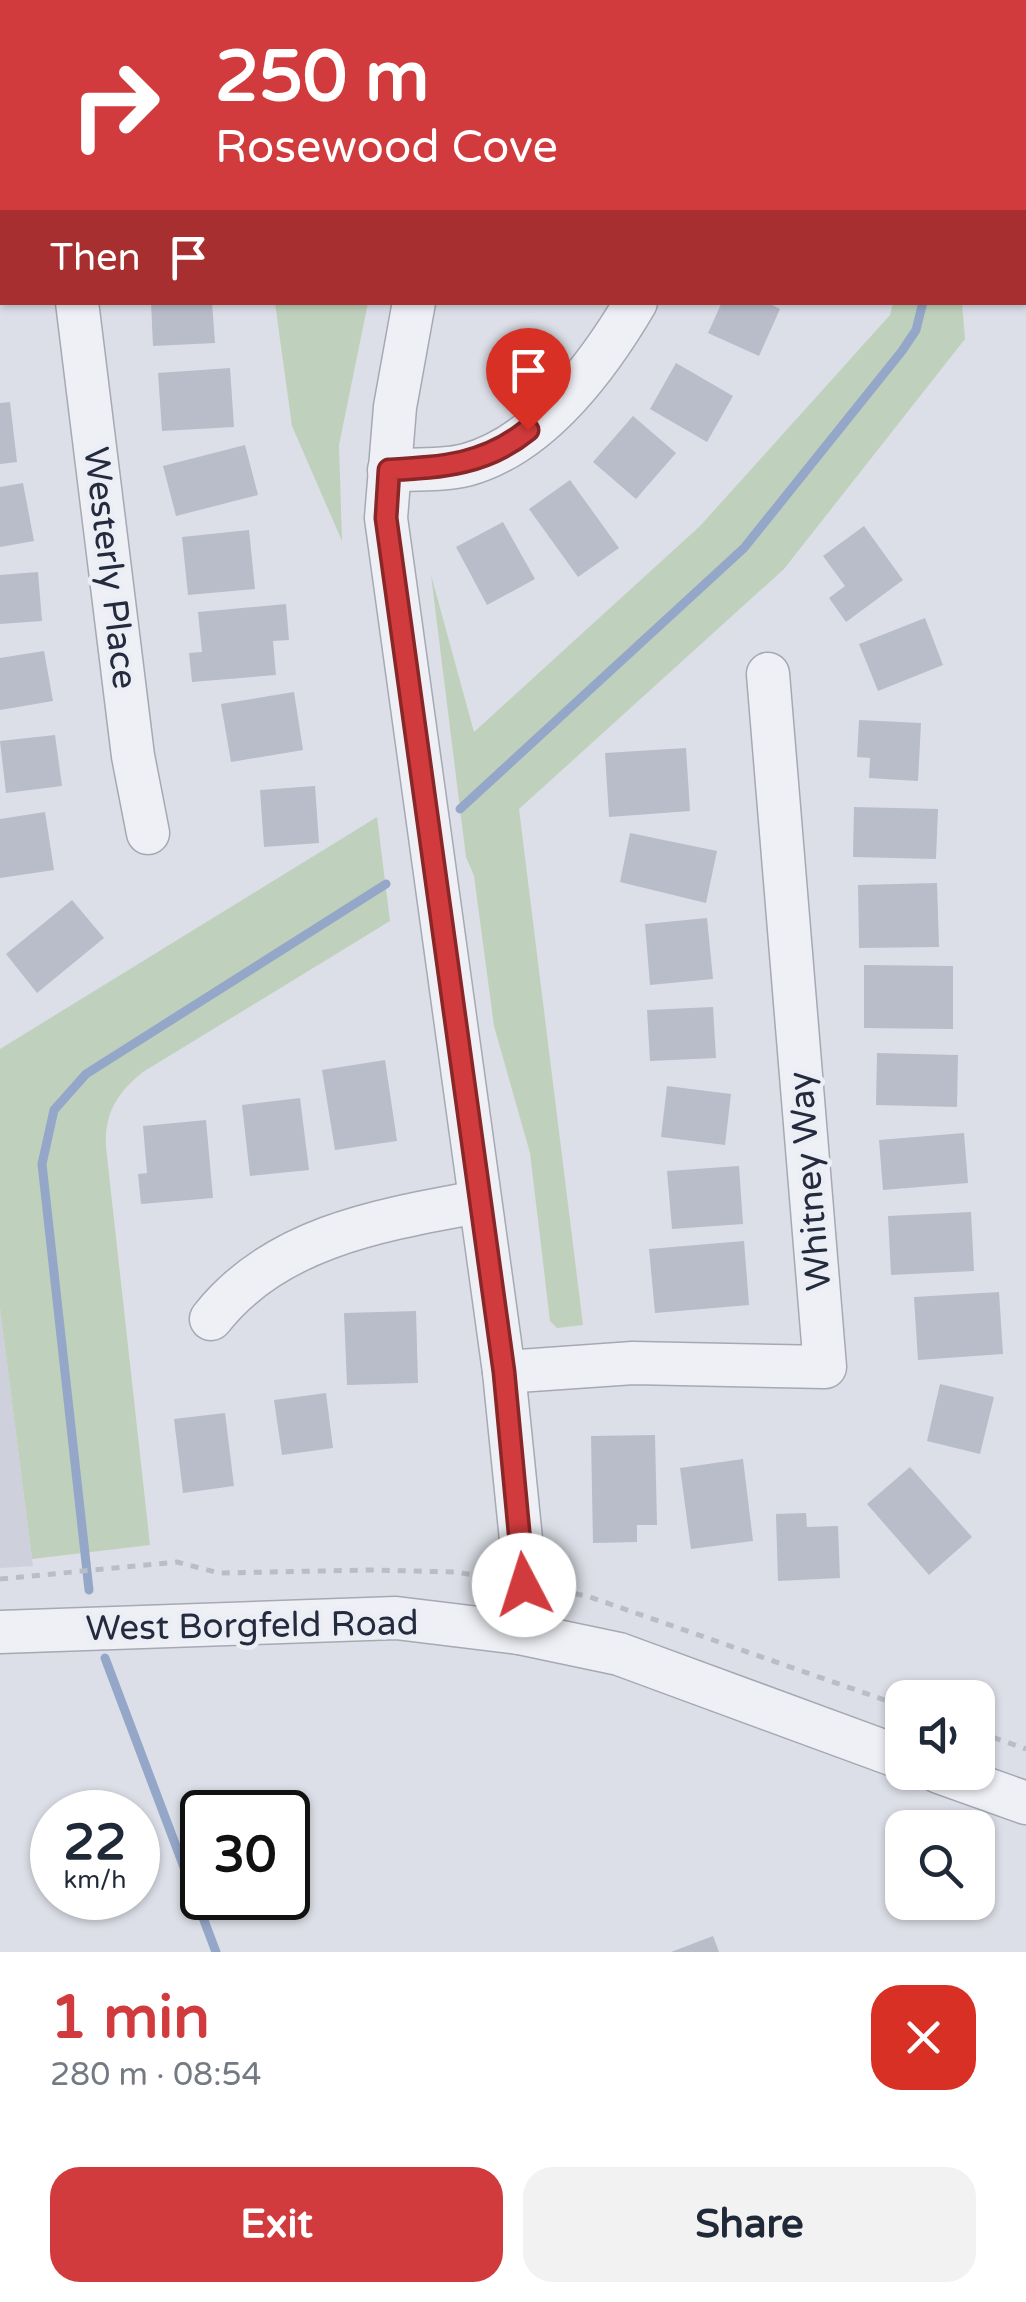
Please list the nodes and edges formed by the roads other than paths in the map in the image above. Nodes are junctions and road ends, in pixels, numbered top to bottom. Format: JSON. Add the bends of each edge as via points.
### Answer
{"nodes":[{"id":1,"x":77,"y":305,"type":"edge"},
{"id":2,"x":413,"y":305,"type":"edge"},
{"id":3,"x":634,"y":305,"type":"edge"},
{"id":4,"x":389,"y":470,"type":"junction"},
{"id":5,"x":768,"y":674,"type":"dead end"},
{"id":6,"x":148,"y":833,"type":"dead end"},
{"id":7,"x":478,"y":1202,"type":"junction"},
{"id":8,"x":211,"y":1320,"type":"dead end"},
{"id":9,"x":504,"y":1372,"type":"junction"},
{"id":10,"x":0,"y":1632,"type":"edge"},
{"id":11,"x":518,"y":1633,"type":"junction"},
{"id":12,"x":885,"y":1752,"type":"edge"},
{"id":13,"x":990,"y":1790,"type":"edge"},
{"id":14,"x":1026,"y":1803,"type":"edge"}],
"edges":[{"from":1,"to":6,"type":"street","name":"Westerly Place"},
{"from":2,"to":4,"type":"street"},
{"from":3,"to":4,"type":"street","via":[[549,414],[508,447],[466,465]]},
{"from":4,"to":7,"type":"street","via":[[386,518]]},
{"from":5,"to":9,"type":"street","name":"Whitney Way","via":[[826,1368],[632,1364]]},
{"from":7,"to":8,"type":"street","via":[[373,1222],[276,1259],[233,1291]]},
{"from":7,"to":9,"type":"street"},
{"from":9,"to":11,"type":"street","via":[[524,1570]]},
{"from":10,"to":11,"type":"street","name":"West Borgfeld Road","via":[[396,1618]]},
{"from":11,"to":12,"type":"street","name":"West Borgfeld Road","via":[[619,1654]]},
{"from":13,"to":14,"type":"street"}]}
